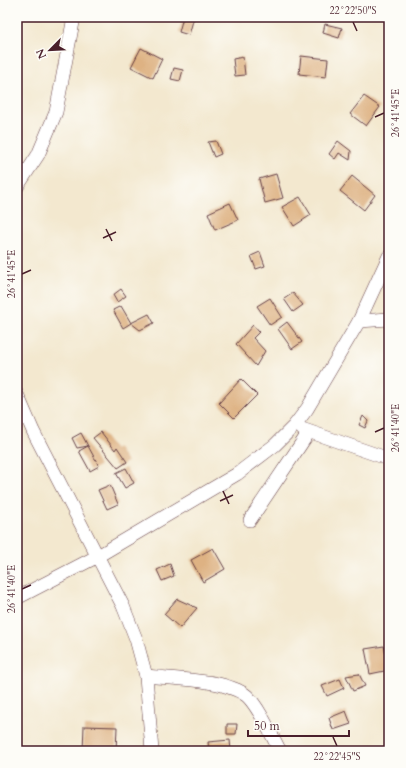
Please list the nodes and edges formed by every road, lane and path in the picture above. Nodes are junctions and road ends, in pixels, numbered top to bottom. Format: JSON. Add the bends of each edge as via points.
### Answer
{"nodes":[{"id":1,"x":74,"y":17,"type":"edge"},
{"id":2,"x":17,"y":187,"type":"edge"},
{"id":3,"x":389,"y":256,"type":"edge"},
{"id":4,"x":389,"y":319,"type":"edge"},
{"id":5,"x":360,"y":321,"type":"junction"},
{"id":6,"x":17,"y":394,"type":"edge"},
{"id":7,"x":17,"y":423,"type":"edge"},
{"id":8,"x":294,"y":426,"type":"junction"},
{"id":9,"x":33,"y":431,"type":"junction"},
{"id":10,"x":309,"y":432,"type":"junction"},
{"id":11,"x":389,"y":459,"type":"edge"},
{"id":12,"x":250,"y":520,"type":"dead end"},
{"id":13,"x":98,"y":556,"type":"junction"},
{"id":14,"x":17,"y":598,"type":"edge"},
{"id":15,"x":146,"y":676,"type":"junction"},
{"id":16,"x":152,"y":751,"type":"edge"},
{"id":17,"x":280,"y":751,"type":"edge"}],
"edges":[{"from":1,"to":2,"type":"street","via":[[56,112],[38,155]]},
{"from":3,"to":5,"type":"street"},
{"from":4,"to":5,"type":"street"},
{"from":5,"to":8,"type":"street"},
{"from":6,"to":9,"type":"street"},
{"from":7,"to":9,"type":"street"},
{"from":8,"to":10,"type":"street"},
{"from":8,"to":13,"type":"street","via":[[275,445],[237,474]]},
{"from":9,"to":13,"type":"street"},
{"from":10,"to":11,"type":"street"},
{"from":10,"to":12,"type":"street"},
{"from":13,"to":14,"type":"street"},
{"from":13,"to":15,"type":"street","via":[[136,639]]},
{"from":15,"to":16,"type":"street"},
{"from":15,"to":17,"type":"street","via":[[201,681],[241,693],[255,706]]}]}
